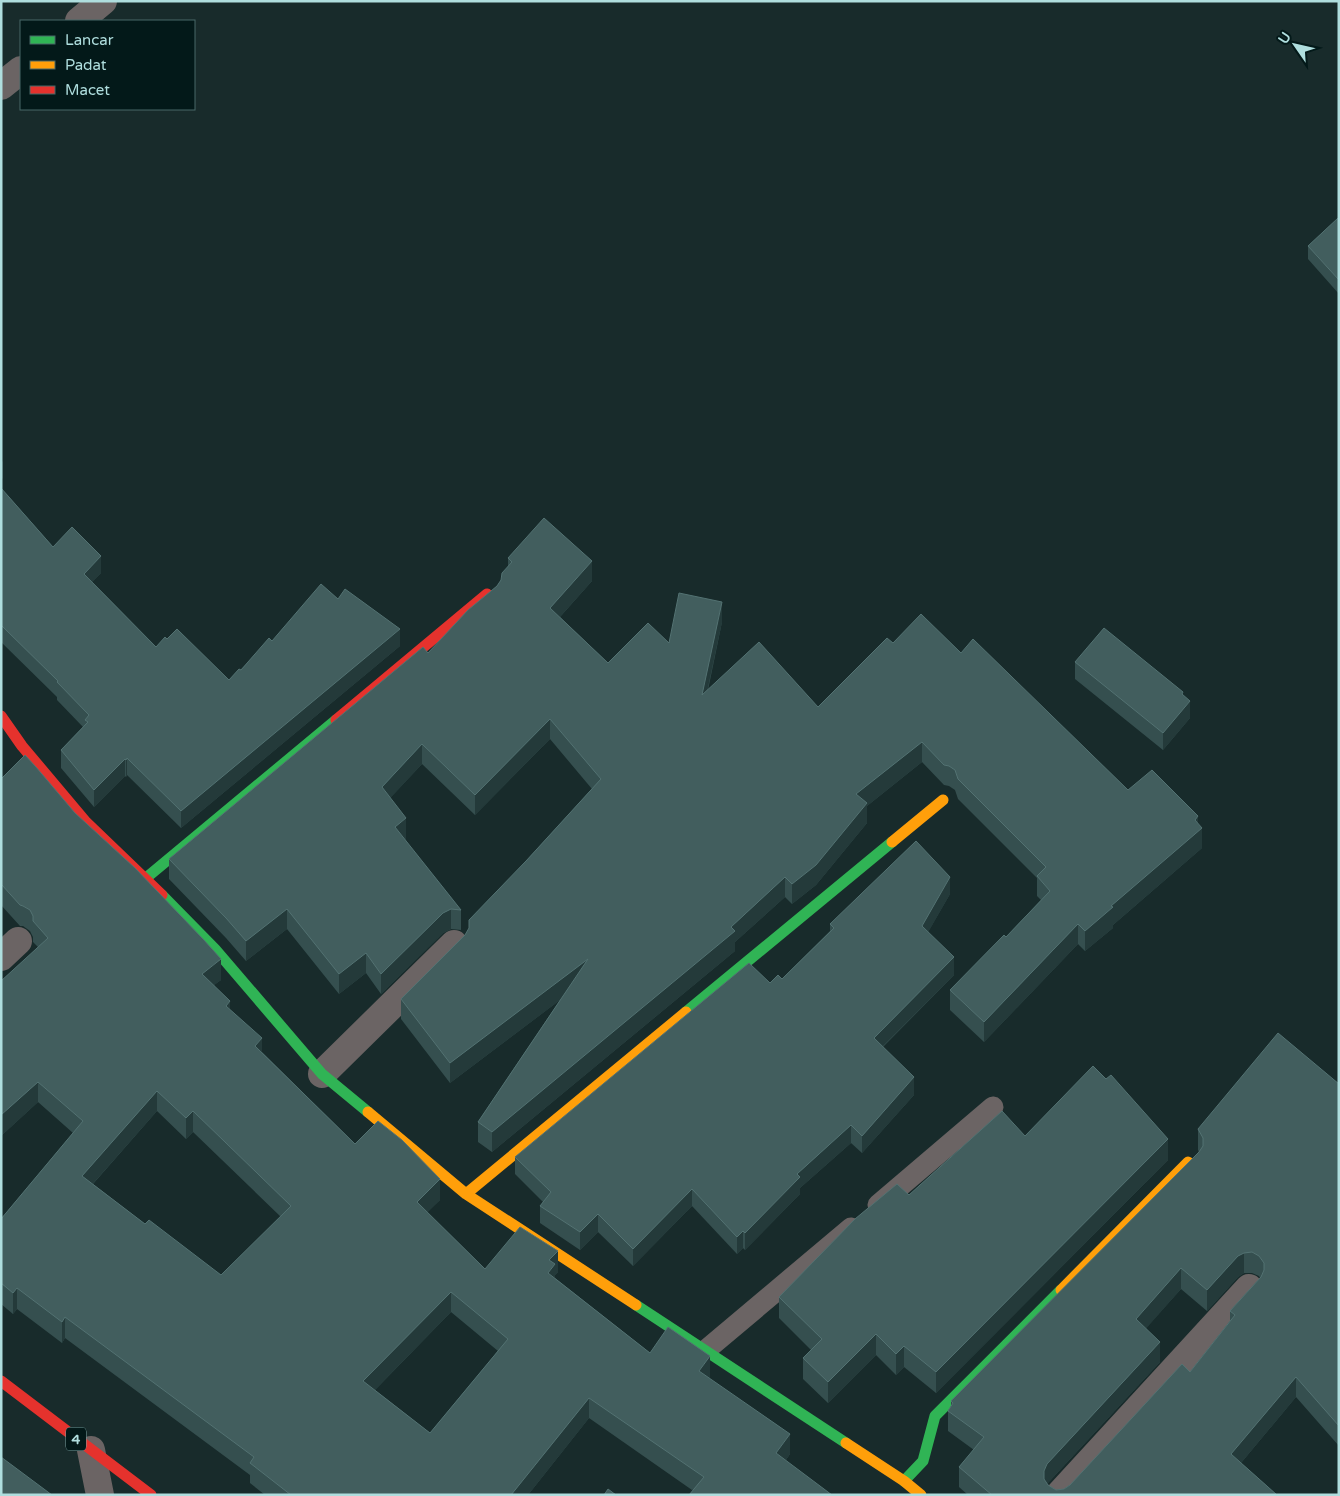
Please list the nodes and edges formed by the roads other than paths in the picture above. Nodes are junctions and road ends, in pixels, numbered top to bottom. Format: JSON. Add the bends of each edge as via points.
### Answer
{"nodes":[{"id":1,"x":103,"y":1,"type":"edge"},
{"id":2,"x":80,"y":20,"type":"edge"},
{"id":3,"x":20,"y":71,"type":"edge"},
{"id":4,"x":1,"y":86,"type":"edge"},
{"id":5,"x":488,"y":594,"type":"edge"},
{"id":6,"x":1,"y":716,"type":"edge"},
{"id":7,"x":943,"y":800,"type":"dead end"},
{"id":8,"x":146,"y":878,"type":"junction"},
{"id":9,"x":454,"y":944,"type":"edge"},
{"id":10,"x":322,"y":1074,"type":"junction"},
{"id":11,"x":994,"y":1107,"type":"dead end"},
{"id":12,"x":1188,"y":1162,"type":"edge"},
{"id":13,"x":466,"y":1194,"type":"junction"},
{"id":14,"x":1249,"y":1288,"type":"edge"},
{"id":15,"x":706,"y":1350,"type":"junction"},
{"id":16,"x":1,"y":1381,"type":"edge"},
{"id":17,"x":91,"y":1450,"type":"junction"},
{"id":18,"x":904,"y":1481,"type":"junction"},
{"id":19,"x":100,"y":1495,"type":"edge"},
{"id":20,"x":151,"y":1495,"type":"edge"},
{"id":21,"x":922,"y":1495,"type":"edge"},
{"id":22,"x":1060,"y":1495,"type":"edge"}],
"edges":[{"from":1,"to":2,"type":"street"},
{"from":3,"to":4,"type":"street"},
{"from":5,"to":8,"type":"main road"},
{"from":6,"to":8,"type":"main road","via":[[86,822]]},
{"from":7,"to":13,"type":"main road"},
{"from":8,"to":10,"type":"main road","via":[[215,948]]},
{"from":9,"to":10,"type":"street"},
{"from":10,"to":13,"type":"main road"},
{"from":11,"to":15,"type":"lane"},
{"from":12,"to":18,"type":"main road","via":[[935,1416],[923,1461]]},
{"from":13,"to":15,"type":"main road"},
{"from":14,"to":22,"type":"street"},
{"from":15,"to":18,"type":"main road"},
{"from":16,"to":17,"type":"main road","number":"4"},
{"from":17,"to":19,"type":"street"},
{"from":17,"to":20,"type":"main road","number":"4"},
{"from":18,"to":21,"type":"main road"}]}
